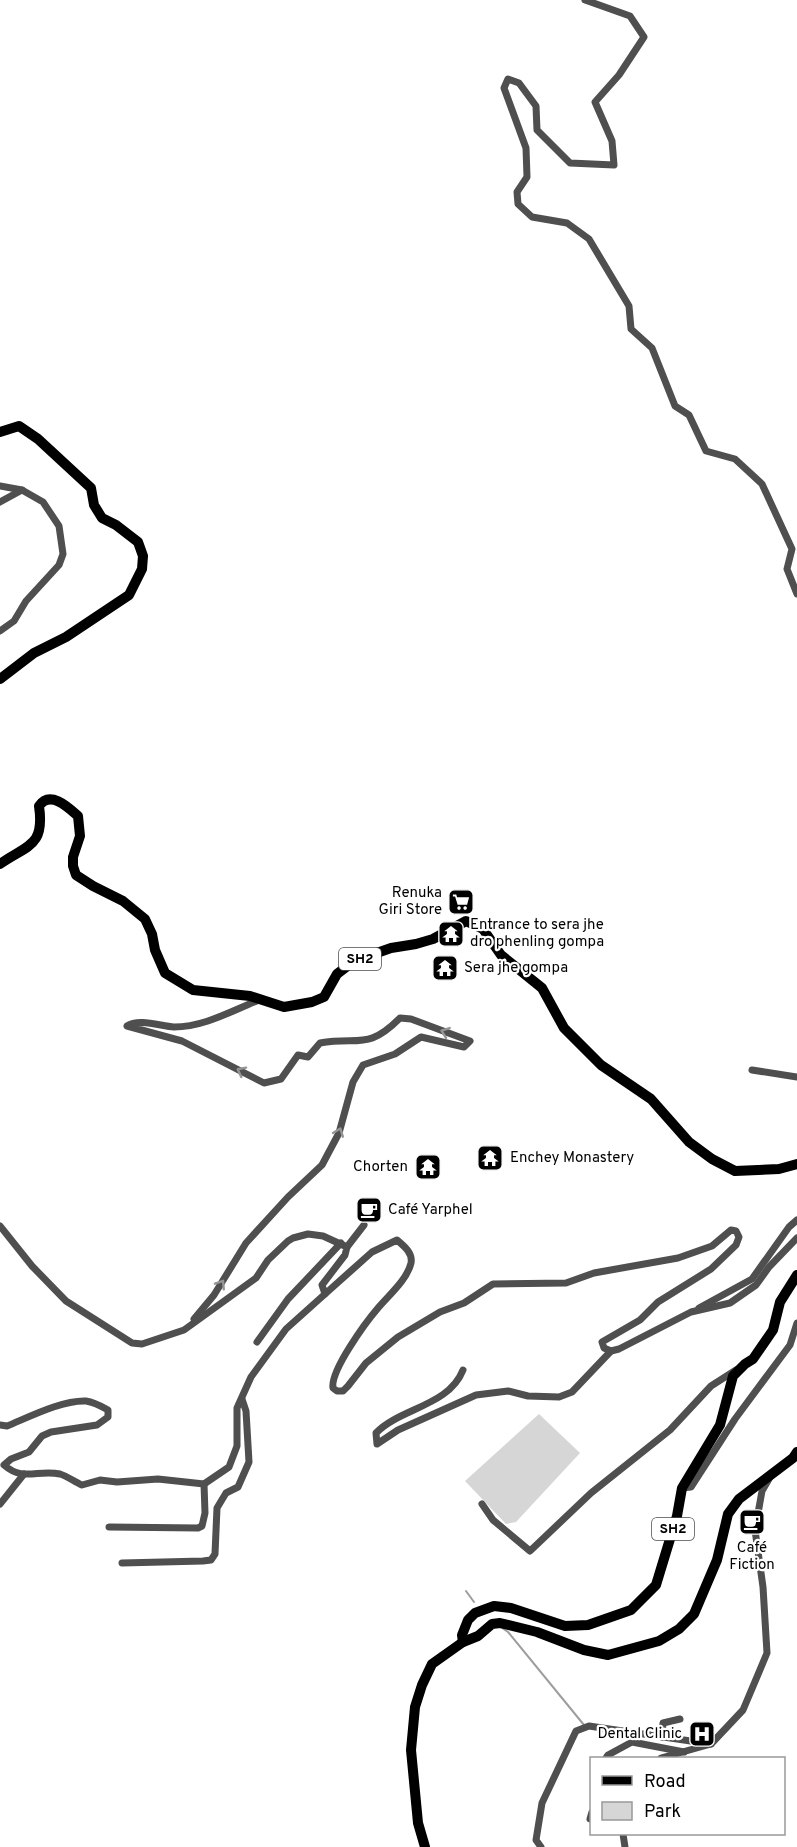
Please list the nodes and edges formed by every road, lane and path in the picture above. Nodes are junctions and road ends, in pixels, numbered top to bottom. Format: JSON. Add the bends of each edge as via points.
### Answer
{"nodes":[{"id":1,"x":585,"y":0,"type":"edge"},
{"id":2,"x":0,"y":432,"type":"edge"},
{"id":3,"x":0,"y":486,"type":"edge"},
{"id":4,"x":22,"y":490,"type":"junction"},
{"id":5,"x":0,"y":502,"type":"edge"},
{"id":6,"x":797,"y":594,"type":"edge"},
{"id":7,"x":0,"y":631,"type":"edge"},
{"id":8,"x":0,"y":679,"type":"edge"},
{"id":9,"x":0,"y":864,"type":"edge"},
{"id":10,"x":259,"y":999,"type":"junction"},
{"id":11,"x":752,"y":1070,"type":"dead end"},
{"id":12,"x":797,"y":1077,"type":"edge"},
{"id":13,"x":797,"y":1164,"type":"edge"},
{"id":14,"x":797,"y":1220,"type":"edge"},
{"id":15,"x":0,"y":1226,"type":"edge"},
{"id":16,"x":364,"y":1226,"type":"dead end"},
{"id":17,"x":789,"y":1227,"type":"junction"},
{"id":18,"x":797,"y":1229,"type":"edge"},
{"id":19,"x":797,"y":1238,"type":"edge"},
{"id":20,"x":344,"y":1245,"type":"junction"},
{"id":21,"x":797,"y":1275,"type":"edge"},
{"id":22,"x":325,"y":1294,"type":"junction"},
{"id":23,"x":691,"y":1312,"type":"junction"},
{"id":24,"x":797,"y":1323,"type":"edge"},
{"id":25,"x":184,"y":1330,"type":"junction"},
{"id":26,"x":257,"y":1342,"type":"dead end"},
{"id":27,"x":611,"y":1351,"type":"junction"},
{"id":28,"x":745,"y":1364,"type":"junction"},
{"id":29,"x":463,"y":1370,"type":"dead end"},
{"id":30,"x":242,"y":1399,"type":"junction"},
{"id":31,"x":0,"y":1425,"type":"edge"},
{"id":32,"x":797,"y":1452,"type":"edge"},
{"id":33,"x":24,"y":1474,"type":"junction"},
{"id":34,"x":772,"y":1474,"type":"junction"},
{"id":35,"x":204,"y":1484,"type":"junction"},
{"id":36,"x":682,"y":1488,"type":"junction"},
{"id":37,"x":482,"y":1503,"type":"dead end"},
{"id":38,"x":0,"y":1504,"type":"edge"},
{"id":39,"x":109,"y":1527,"type":"dead end"},
{"id":40,"x":122,"y":1563,"type":"dead end"},
{"id":41,"x":463,"y":1642,"type":"junction"},
{"id":42,"x":681,"y":1719,"type":"dead end"},
{"id":43,"x":662,"y":1737,"type":"junction"},
{"id":44,"x":711,"y":1744,"type":"junction"},
{"id":45,"x":687,"y":1752,"type":"junction"},
{"id":46,"x":607,"y":1757,"type":"edge"},
{"id":47,"x":666,"y":1757,"type":"edge"},
{"id":48,"x":425,"y":1847,"type":"edge"},
{"id":49,"x":541,"y":1847,"type":"edge"}],
"edges":[{"from":1,"to":6,"type":"street","via":[[630,16],[644,37],[595,102],[612,141],[614,165],[570,163],[537,130],[536,106],[519,84],[508,79],[504,88],[526,148],[527,177],[517,192],[518,204],[532,217],[567,223],[589,239],[629,306],[631,329],[652,348],[675,406],[689,415],[706,451],[735,459],[762,484],[792,549],[788,569]]},
{"from":2,"to":8,"type":"main road","via":[[19,426],[46,446],[91,488],[94,505],[102,518],[138,542],[143,556],[142,569],[129,595],[34,653]]},
{"from":3,"to":4,"type":"street"},
{"from":4,"to":5,"type":"street"},
{"from":4,"to":7,"type":"street","via":[[43,502],[59,526],[63,554],[59,565],[26,601],[14,621]]},
{"from":9,"to":10,"type":"main road","number":"SH2","via":[[36,839],[42,801],[64,803],[78,816],[80,836],[73,857],[76,875],[123,901],[145,919],[165,973],[193,990]]},
{"from":10,"to":13,"type":"main road","number":"SH2","via":[[284,1007],[312,1002],[324,997],[337,974],[354,961],[424,942],[466,921],[483,929],[501,955],[542,988],[564,1029],[601,1065],[651,1099],[689,1142],[712,1159],[735,1171]]},
{"from":25,"to":10,"type":"street","one_way":true,"via":[[213,1295],[246,1243],[322,1166],[339,1133],[353,1082],[363,1065],[395,1054],[421,1037],[464,1047],[470,1041],[400,1018],[372,1040],[320,1043],[308,1057],[298,1055],[281,1078],[264,1083],[182,1041],[128,1026],[197,1025]]},
{"from":11,"to":12,"type":"street"},
{"from":14,"to":17,"type":"street"},
{"from":15,"to":25,"type":"street","via":[[66,1301],[132,1343],[142,1344]]},
{"from":16,"to":20,"type":"street"},
{"from":17,"to":18,"type":"street"},
{"from":17,"to":23,"type":"street","via":[[752,1279]]},
{"from":19,"to":23,"type":"street","via":[[756,1285],[730,1304]]},
{"from":20,"to":22,"type":"street","via":[[345,1255],[322,1285]]},
{"from":20,"to":25,"type":"street","via":[[308,1234],[288,1241],[256,1278]]},
{"from":20,"to":26,"type":"street","via":[[288,1299]]},
{"from":21,"to":28,"type":"main road","number":"SH2","via":[[780,1302],[773,1330]]},
{"from":22,"to":27,"type":"street","via":[[379,1248],[397,1240],[407,1248],[411,1263],[403,1279],[369,1319],[332,1382],[333,1388],[343,1391],[366,1364],[398,1337],[493,1284],[566,1283],[594,1273],[678,1258],[712,1246],[731,1230],[736,1231],[736,1245],[711,1269],[602,1342]]},
{"from":22,"to":30,"type":"street","via":[[286,1329],[251,1377]]},
{"from":23,"to":27,"type":"street"},
{"from":24,"to":36,"type":"street","via":[[790,1345],[691,1486]]},
{"from":27,"to":29,"type":"street","via":[[572,1392],[559,1397],[508,1391],[476,1395],[398,1430],[377,1444],[376,1433],[381,1427],[445,1392]]},
{"from":28,"to":36,"type":"main road","number":"SH2","via":[[733,1376],[720,1425]]},
{"from":28,"to":37,"type":"street","via":[[711,1386],[670,1430],[591,1493],[530,1551],[493,1520]]},
{"from":30,"to":35,"type":"street","via":[[237,1408],[237,1446],[229,1467]]},
{"from":30,"to":40,"type":"street","via":[[249,1462],[238,1487],[226,1493],[217,1508],[215,1554],[211,1560]]},
{"from":31,"to":33,"type":"street","via":[[7,1426],[65,1403],[86,1401],[108,1410],[108,1417],[97,1425],[42,1436],[29,1452],[4,1465],[12,1472]]},
{"from":32,"to":34,"type":"main road"},
{"from":33,"to":35,"type":"street","via":[[59,1474],[82,1485],[100,1480],[158,1479]]},
{"from":33,"to":38,"type":"street"},
{"from":34,"to":41,"type":"main road","via":[[739,1499],[728,1514],[717,1560],[694,1614],[659,1641],[608,1655],[500,1623]]},
{"from":34,"to":44,"type":"street","via":[[762,1491],[755,1530],[767,1653],[742,1710]]},
{"from":35,"to":39,"type":"street","via":[[204,1520],[198,1528]]},
{"from":36,"to":41,"type":"main road","number":"SH2","via":[[656,1586],[631,1610],[588,1624],[565,1626],[494,1606],[468,1620]]},
{"from":41,"to":48,"type":"main road","via":[[432,1664],[415,1707],[413,1787]]},
{"from":42,"to":43,"type":"street","via":[[663,1723]]},
{"from":43,"to":44,"type":"street"},
{"from":43,"to":49,"type":"street","via":[[589,1726],[576,1731],[542,1803],[536,1840]]},
{"from":44,"to":45,"type":"street"},
{"from":45,"to":46,"type":"street","via":[[632,1742]]},
{"from":45,"to":47,"type":"street"}]}
